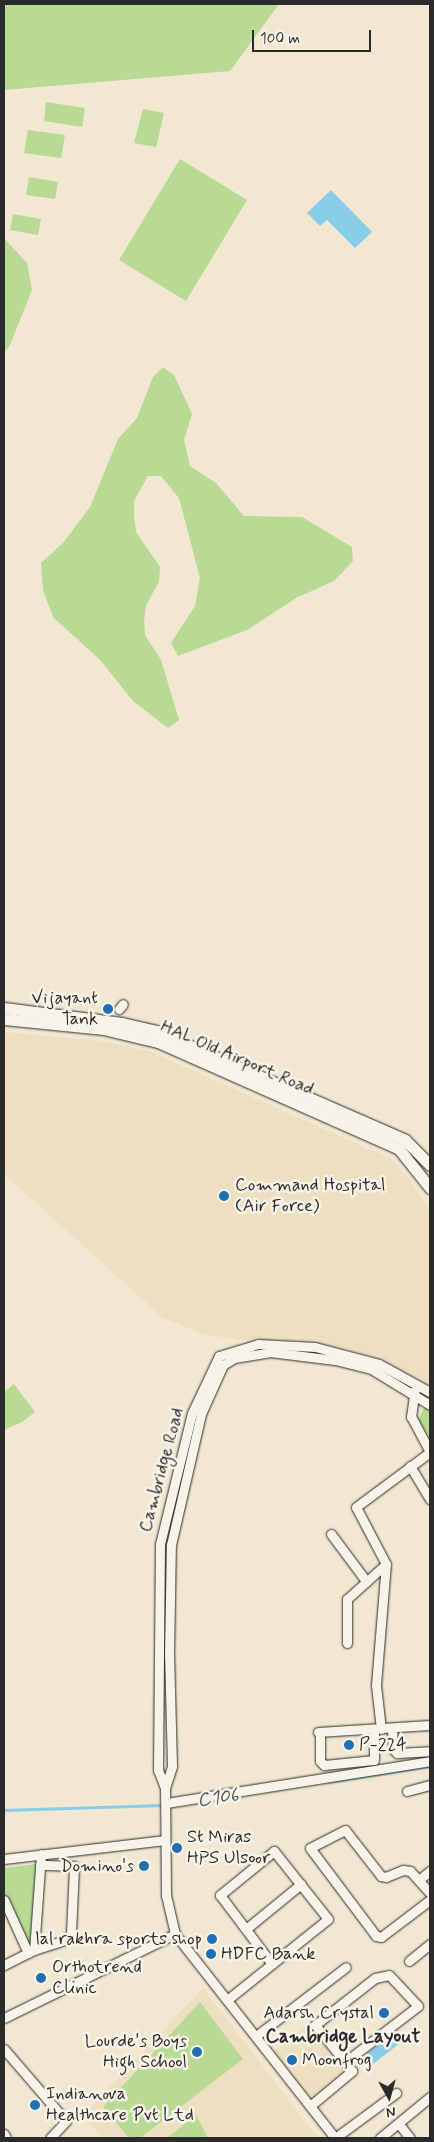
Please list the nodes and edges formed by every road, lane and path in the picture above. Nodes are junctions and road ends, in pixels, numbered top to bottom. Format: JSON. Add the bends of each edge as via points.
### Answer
{"nodes":[{"id":1,"x":4,"y":1008,"type":"edge"},
{"id":2,"x":4,"y":1019,"type":"edge"},
{"id":3,"x":155,"y":1036,"type":"junction"},
{"id":4,"x":430,"y":1165,"type":"edge"},
{"id":5,"x":430,"y":1188,"type":"edge"},
{"id":6,"x":415,"y":1384,"type":"junction"},
{"id":7,"x":430,"y":1392,"type":"edge"},
{"id":8,"x":414,"y":1394,"type":"junction"},
{"id":9,"x":430,"y":1404,"type":"edge"},
{"id":10,"x":430,"y":1452,"type":"edge"},
{"id":11,"x":410,"y":1466,"type":"junction"},
{"id":12,"x":430,"y":1499,"type":"edge"},
{"id":13,"x":331,"y":1534,"type":"dead end"},
{"id":14,"x":386,"y":1564,"type":"junction"},
{"id":15,"x":366,"y":1581,"type":"junction"},
{"id":16,"x":347,"y":1643,"type":"dead end"},
{"id":17,"x":430,"y":1725,"type":"edge"},
{"id":18,"x":392,"y":1728,"type":"junction"},
{"id":19,"x":377,"y":1729,"type":"junction"},
{"id":20,"x":430,"y":1751,"type":"edge"},
{"id":21,"x":430,"y":1761,"type":"edge"},
{"id":22,"x":430,"y":1785,"type":"edge"},
{"id":23,"x":165,"y":1788,"type":"junction"},
{"id":24,"x":407,"y":1791,"type":"dead end"},
{"id":25,"x":166,"y":1803,"type":"junction"},
{"id":26,"x":165,"y":1840,"type":"junction"},
{"id":27,"x":41,"y":1854,"type":"junction"},
{"id":28,"x":4,"y":1858,"type":"edge"},
{"id":29,"x":40,"y":1865,"type":"junction"},
{"id":30,"x":430,"y":1871,"type":"edge"},
{"id":31,"x":420,"y":1879,"type":"junction"},
{"id":32,"x":301,"y":1884,"type":"junction"},
{"id":33,"x":430,"y":1892,"type":"edge"},
{"id":34,"x":4,"y":1900,"type":"edge"},
{"id":35,"x":430,"y":1900,"type":"edge"},
{"id":36,"x":246,"y":1929,"type":"junction"},
{"id":37,"x":175,"y":1934,"type":"junction"},
{"id":38,"x":430,"y":1944,"type":"edge"},
{"id":39,"x":31,"y":1951,"type":"junction"},
{"id":40,"x":408,"y":1961,"type":"dead end"},
{"id":41,"x":272,"y":1964,"type":"junction"},
{"id":42,"x":4,"y":1965,"type":"edge"},
{"id":43,"x":346,"y":1967,"type":"dead end"},
{"id":44,"x":227,"y":2000,"type":"junction"},
{"id":45,"x":5,"y":2015,"type":"edge"},
{"id":46,"x":256,"y":2036,"type":"junction"},
{"id":47,"x":4,"y":2050,"type":"edge"},
{"id":48,"x":345,"y":2062,"type":"junction"},
{"id":49,"x":396,"y":2093,"type":"dead end"},
{"id":50,"x":430,"y":2097,"type":"edge"},
{"id":51,"x":310,"y":2106,"type":"junction"},
{"id":52,"x":399,"y":2124,"type":"junction"},
{"id":53,"x":4,"y":2134,"type":"edge"},
{"id":54,"x":6,"y":2138,"type":"edge"},
{"id":55,"x":50,"y":2138,"type":"edge"},
{"id":56,"x":335,"y":2138,"type":"edge"},
{"id":57,"x":380,"y":2138,"type":"edge"},
{"id":58,"x":410,"y":2138,"type":"edge"}],
"edges":[{"from":1,"to":3,"type":"main road","name":"HAL Old Airport Road","via":[[122,1023]]},
{"from":2,"to":3,"type":"main road","name":"HAL Old Airport Road"},
{"from":3,"to":4,"type":"main road","name":"HAL Old Airport Road","via":[[405,1140]]},
{"from":3,"to":5,"type":"main road","name":"HAL Old Airport Road","via":[[399,1150]]},
{"from":6,"to":7,"type":"street","name":"Cambridge Road"},
{"from":6,"to":8,"type":"street"},
{"from":6,"to":23,"type":"street","name":"Cambridge Road","via":[[379,1364],[315,1347],[258,1344],[236,1349],[214,1362],[180,1450],[160,1544],[158,1770]]},
{"from":8,"to":9,"type":"street","name":"Cambridge Road"},
{"from":8,"to":10,"type":"street","via":[[411,1417]]},
{"from":8,"to":23,"type":"street","name":"Cambridge Road","via":[[371,1369],[297,1353],[248,1354],[223,1365],[201,1414],[171,1545],[172,1766]]},
{"from":10,"to":11,"type":"street"},
{"from":11,"to":12,"type":"street"},
{"from":11,"to":14,"type":"street","via":[[356,1507]]},
{"from":13,"to":15,"type":"street"},
{"from":14,"to":15,"type":"street"},
{"from":14,"to":19,"type":"street","via":[[376,1685]]},
{"from":15,"to":16,"type":"street","via":[[347,1599]]},
{"from":17,"to":18,"type":"street"},
{"from":18,"to":19,"type":"street"},
{"from":18,"to":20,"type":"street","via":[[393,1749],[397,1753]]},
{"from":19,"to":19,"type":"street","via":[[319,1732],[320,1761],[324,1765],[374,1760]]},
{"from":21,"to":25,"type":"street"},
{"from":22,"to":24,"type":"street"},
{"from":23,"to":25,"type":"street","name":"Cambridge Road"},
{"from":25,"to":26,"type":"street","name":"Cambridge Road"},
{"from":26,"to":27,"type":"street"},
{"from":26,"to":37,"type":"street","name":"Cambridge Road","via":[[166,1896]]},
{"from":27,"to":28,"type":"street"},
{"from":27,"to":29,"type":"street"},
{"from":29,"to":39,"type":"street"},
{"from":29,"to":39,"type":"street","via":[[74,1866],[71,1933],[67,1939]]},
{"from":30,"to":31,"type":"street"},
{"from":31,"to":33,"type":"street"},
{"from":31,"to":35,"type":"street","via":[[402,1870],[383,1878],[345,1830],[310,1848],[376,1936],[381,1937]]},
{"from":32,"to":36,"type":"street"},
{"from":32,"to":36,"type":"street","via":[[274,1850],[220,1895]]},
{"from":32,"to":41,"type":"street","via":[[328,1919]]},
{"from":34,"to":39,"type":"street"},
{"from":36,"to":41,"type":"street"},
{"from":37,"to":44,"type":"street"},
{"from":37,"to":45,"type":"street"},
{"from":38,"to":40,"type":"street"},
{"from":39,"to":42,"type":"street"},
{"from":41,"to":44,"type":"street"},
{"from":43,"to":46,"type":"street"},
{"from":44,"to":46,"type":"street"},
{"from":46,"to":51,"type":"street"},
{"from":47,"to":55,"type":"street","via":[[66,2121]]},
{"from":48,"to":48,"type":"street","via":[[315,2025],[375,1978],[389,1975],[418,2006]]},
{"from":48,"to":51,"type":"street","via":[[352,2071]]},
{"from":49,"to":56,"type":"street"},
{"from":50,"to":52,"type":"street"},
{"from":51,"to":56,"type":"street"},
{"from":52,"to":57,"type":"street"},
{"from":52,"to":58,"type":"street"},
{"from":53,"to":54,"type":"street"}]}
